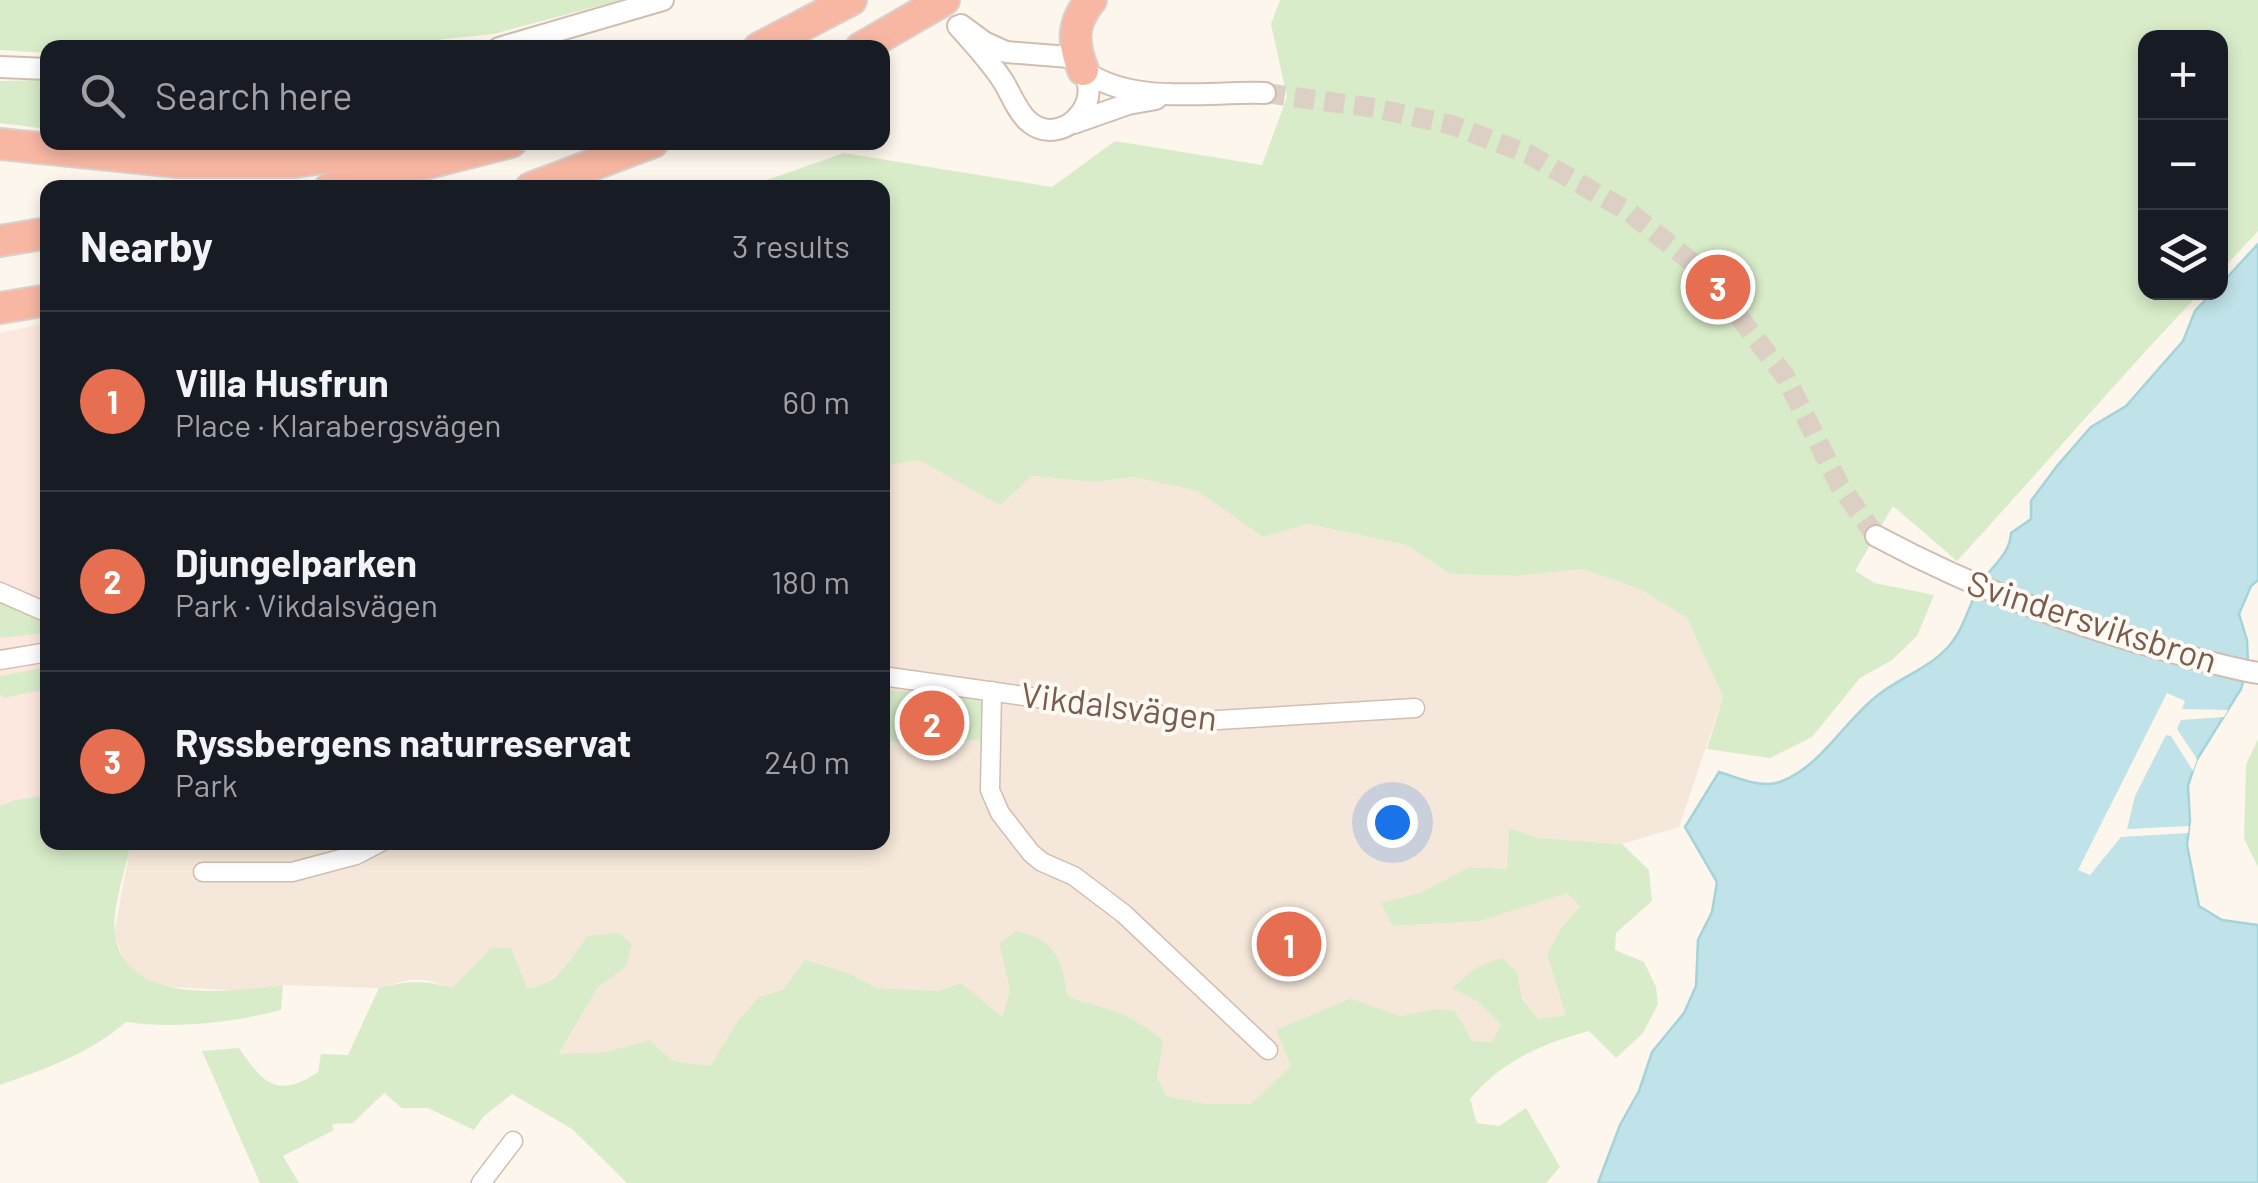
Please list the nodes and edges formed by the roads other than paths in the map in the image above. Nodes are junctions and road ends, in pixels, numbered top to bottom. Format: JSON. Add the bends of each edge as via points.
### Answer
{"nodes":[{"id":1,"x":662,"y":0,"type":"edge"},
{"id":2,"x":852,"y":0,"type":"edge"},
{"id":3,"x":1091,"y":0,"type":"edge"},
{"id":4,"x":954,"y":17,"type":"edge"},
{"id":5,"x":526,"y":40,"type":"edge"},
{"id":6,"x":775,"y":40,"type":"edge"},
{"id":7,"x":884,"y":40,"type":"edge"},
{"id":8,"x":0,"y":66,"type":"edge"},
{"id":9,"x":40,"y":68,"type":"edge"},
{"id":10,"x":1083,"y":70,"type":"junction"},
{"id":11,"x":1266,"y":93,"type":"tunnel mouth"},
{"id":12,"x":1190,"y":94,"type":"junction"},
{"id":13,"x":1067,"y":125,"type":"junction"},
{"id":14,"x":0,"y":144,"type":"edge"},
{"id":15,"x":40,"y":148,"type":"edge"},
{"id":16,"x":59,"y":150,"type":"edge"},
{"id":17,"x":379,"y":150,"type":"edge"},
{"id":18,"x":480,"y":150,"type":"edge"},
{"id":19,"x":631,"y":150,"type":"edge"},
{"id":20,"x":361,"y":180,"type":"edge"},
{"id":21,"x":553,"y":180,"type":"edge"},
{"id":22,"x":40,"y":235,"type":"edge"},
{"id":23,"x":0,"y":241,"type":"edge"},
{"id":24,"x":40,"y":283,"type":"edge"},
{"id":25,"x":0,"y":288,"type":"edge"},
{"id":26,"x":40,"y":301,"type":"edge"},
{"id":27,"x":0,"y":308,"type":"edge"},
{"id":28,"x":1876,"y":536,"type":"tunnel mouth"},
{"id":29,"x":0,"y":592,"type":"edge"},
{"id":30,"x":40,"y":610,"type":"edge"},
{"id":31,"x":40,"y":653,"type":"edge"},
{"id":32,"x":0,"y":660,"type":"edge"},
{"id":33,"x":2258,"y":673,"type":"edge"},
{"id":34,"x":890,"y":677,"type":"edge"},
{"id":35,"x":992,"y":691,"type":"junction"},
{"id":36,"x":1415,"y":708,"type":"dead end"},
{"id":37,"x":368,"y":850,"type":"edge"},
{"id":38,"x":203,"y":872,"type":"dead end"},
{"id":39,"x":1268,"y":1050,"type":"dead end"},
{"id":40,"x":512,"y":1141,"type":"dead end"},
{"id":41,"x":481,"y":1183,"type":"edge"}],
"edges":[{"from":1,"to":5,"type":"street"},
{"from":2,"to":6,"type":"highway"},
{"from":3,"to":10,"type":"highway","via":[[1074,32]]},
{"from":4,"to":7,"type":"highway"},
{"from":4,"to":10,"type":"street","via":[[1006,52],[1061,54]]},
{"from":4,"to":13,"type":"street","via":[[1029,122],[1047,129]]},
{"from":8,"to":9,"type":"street"},
{"from":10,"to":12,"type":"street","via":[[1128,89]]},
{"from":10,"to":13,"type":"street","via":[[1088,102]]},
{"from":11,"to":12,"type":"street"},
{"from":12,"to":13,"type":"street","via":[[1128,104]]},
{"from":14,"to":15,"type":"highway"},
{"from":16,"to":17,"type":"highway","via":[[178,162],[294,162]]},
{"from":18,"to":20,"type":"highway"},
{"from":19,"to":21,"type":"highway"},
{"from":22,"to":23,"type":"highway"},
{"from":24,"to":25,"type":"highway"},
{"from":26,"to":27,"type":"highway"},
{"from":28,"to":33,"type":"street","name":"Svindersviksbron","via":[[2029,607]]},
{"from":29,"to":30,"type":"street"},
{"from":31,"to":32,"type":"street"},
{"from":34,"to":35,"type":"street","name":"Vikdalsvägen"},
{"from":35,"to":36,"type":"street","name":"Vikdalsvägen","via":[[1201,721]]},
{"from":35,"to":39,"type":"street","via":[[990,790],[1000,813],[1031,853],[1124,914]]},
{"from":37,"to":38,"type":"street","via":[[292,872]]},
{"from":40,"to":41,"type":"street"}]}
